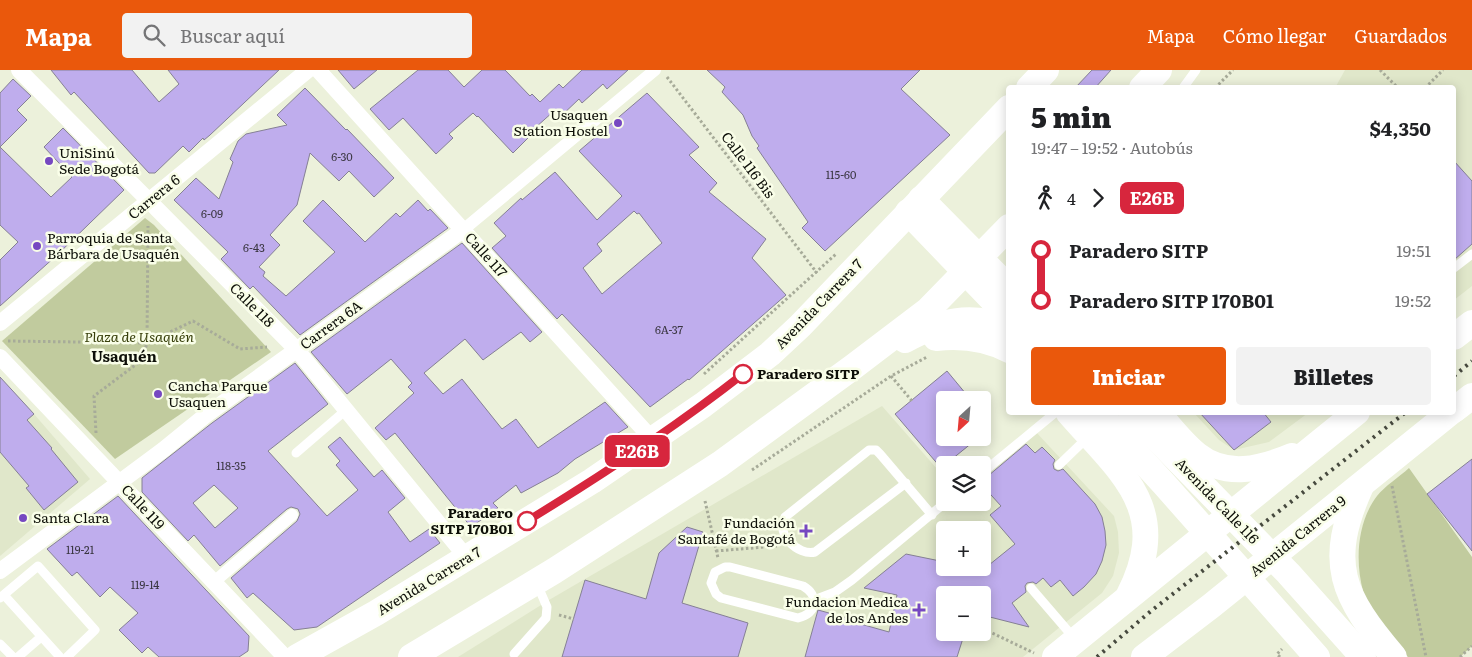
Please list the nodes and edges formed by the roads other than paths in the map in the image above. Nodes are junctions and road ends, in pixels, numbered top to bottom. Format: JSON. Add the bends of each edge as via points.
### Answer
{"nodes":[{"id":1,"x":19,"y":70,"type":"edge"},
{"id":2,"x":308,"y":70,"type":"edge"},
{"id":3,"x":318,"y":70,"type":"edge"},
{"id":4,"x":655,"y":70,"type":"edge"},
{"id":5,"x":1159,"y":70,"type":"edge"},
{"id":6,"x":1196,"y":70,"type":"edge"},
{"id":7,"x":1145,"y":85,"type":"edge"},
{"id":8,"x":1185,"y":85,"type":"edge"},
{"id":9,"x":1006,"y":111,"type":"edge"},
{"id":10,"x":149,"y":201,"type":"junction"},
{"id":11,"x":915,"y":205,"type":"junction"},
{"id":12,"x":463,"y":230,"type":"junction"},
{"id":13,"x":1006,"y":230,"type":"edge"},
{"id":14,"x":1472,"y":254,"type":"edge"},
{"id":15,"x":972,"y":265,"type":"junction"},
{"id":16,"x":1456,"y":266,"type":"edge"},
{"id":17,"x":1006,"y":286,"type":"edge"},
{"id":18,"x":0,"y":323,"type":"edge"},
{"id":19,"x":1472,"y":323,"type":"edge"},
{"id":20,"x":1006,"y":327,"type":"edge"},
{"id":21,"x":1456,"y":335,"type":"edge"},
{"id":22,"x":1006,"y":349,"type":"edge"},
{"id":23,"x":297,"y":350,"type":"junction"},
{"id":24,"x":0,"y":356,"type":"edge"},
{"id":25,"x":853,"y":367,"type":"junction"},
{"id":26,"x":346,"y":410,"type":"junction"},
{"id":27,"x":1052,"y":415,"type":"edge"},
{"id":28,"x":1071,"y":415,"type":"edge"},
{"id":29,"x":1101,"y":415,"type":"edge"},
{"id":30,"x":1134,"y":415,"type":"edge"},
{"id":31,"x":1160,"y":415,"type":"edge"},
{"id":32,"x":1449,"y":415,"type":"edge"},
{"id":33,"x":1349,"y":416,"type":"edge"},
{"id":34,"x":1089,"y":436,"type":"junction"},
{"id":35,"x":653,"y":440,"type":"junction"},
{"id":36,"x":1316,"y":446,"type":"junction"},
{"id":37,"x":296,"y":453,"type":"dead end"},
{"id":38,"x":1059,"y":465,"type":"dead end"},
{"id":39,"x":991,"y":466,"type":"edge"},
{"id":40,"x":119,"y":482,"type":"junction"},
{"id":41,"x":906,"y":483,"type":"junction"},
{"id":42,"x":1361,"y":485,"type":"junction"},
{"id":43,"x":936,"y":511,"type":"edge"},
{"id":44,"x":932,"y":514,"type":"junction"},
{"id":45,"x":292,"y":515,"type":"dead end"},
{"id":46,"x":26,"y":552,"type":"junction"},
{"id":47,"x":467,"y":558,"type":"junction"},
{"id":48,"x":38,"y":566,"type":"junction"},
{"id":49,"x":0,"y":571,"type":"edge"},
{"id":50,"x":535,"y":581,"type":"junction"},
{"id":51,"x":214,"y":582,"type":"junction"},
{"id":52,"x":1031,"y":588,"type":"dead end"},
{"id":53,"x":2,"y":596,"type":"edge"},
{"id":54,"x":1128,"y":598,"type":"junction"},
{"id":55,"x":814,"y":600,"type":"junction"},
{"id":56,"x":41,"y":637,"type":"junction"},
{"id":57,"x":1075,"y":640,"type":"junction"},
{"id":58,"x":0,"y":644,"type":"edge"},
{"id":59,"x":514,"y":654,"type":"dead end"},
{"id":60,"x":1046,"y":656,"type":"edge"},
{"id":61,"x":13,"y":657,"type":"edge"},
{"id":62,"x":18,"y":657,"type":"edge"},
{"id":63,"x":60,"y":657,"type":"edge"},
{"id":64,"x":67,"y":657,"type":"edge"},
{"id":65,"x":285,"y":657,"type":"edge"},
{"id":66,"x":297,"y":657,"type":"edge"},
{"id":67,"x":411,"y":657,"type":"edge"},
{"id":68,"x":1144,"y":657,"type":"edge"},
{"id":69,"x":1317,"y":657,"type":"edge"},
{"id":70,"x":1363,"y":657,"type":"edge"},
{"id":71,"x":1394,"y":657,"type":"edge"}],
"edges":[{"from":1,"to":10,"type":"street","name":"Calle 118"},
{"from":2,"to":10,"type":"street","name":"Carrera 6"},
{"from":3,"to":12,"type":"street","name":"Calle 117"},
{"from":4,"to":12,"type":"street","name":"Carrera 6A"},
{"from":5,"to":7,"type":"main road"},
{"from":6,"to":8,"type":"lane"},
{"from":9,"to":11,"type":"main road","name":"Avenida Carrera 7"},
{"from":10,"to":18,"type":"street","name":"Carrera 6"},
{"from":10,"to":23,"type":"street","name":"Calle 118"},
{"from":11,"to":15,"type":"main road"},
{"from":11,"to":35,"type":"main road","name":"Avenida Carrera 7","via":[[770,354]]},
{"from":12,"to":23,"type":"street","name":"Carrera 6A"},
{"from":12,"to":35,"type":"street","name":"Calle 117","via":[[556,337]]},
{"from":13,"to":15,"type":"main road"},
{"from":14,"to":16,"type":"lane"},
{"from":15,"to":17,"type":"main road"},
{"from":15,"to":20,"type":"main road"},
{"from":15,"to":25,"type":"main road","via":[[928,310]]},
{"from":19,"to":21,"type":"main road"},
{"from":20,"to":25,"type":"main road","via":[[974,319],[940,324]]},
{"from":22,"to":25,"type":"main road","via":[[987,340],[958,336],[938,338],[918,342]]},
{"from":23,"to":26,"type":"street","name":"Calle 118"},
{"from":23,"to":40,"type":"street","name":"Carrera 6A"},
{"from":24,"to":40,"type":"street","name":"Calle 119"},
{"from":25,"to":50,"type":"main road","via":[[705,474]]},
{"from":26,"to":37,"type":"lane"},
{"from":26,"to":47,"type":"street","name":"Calle 118"},
{"from":27,"to":39,"type":"lane"},
{"from":28,"to":34,"type":"main road"},
{"from":29,"to":69,"type":"main road","name":"Avenida Calle 116"},
{"from":30,"to":70,"type":"main road","name":"Avenida Calle 116","via":[[1288,573]]},
{"from":31,"to":36,"type":"main road","via":[[1198,456],[1220,467],[1238,469],[1271,465]]},
{"from":32,"to":42,"type":"main road","name":"Avenida Carrera 9"},
{"from":33,"to":36,"type":"main road"},
{"from":34,"to":38,"type":"lane"},
{"from":34,"to":54,"type":"main road","via":[[1132,487],[1144,514],[1146,546],[1139,575]]},
{"from":35,"to":47,"type":"main road","name":"Avenida Carrera 7"},
{"from":36,"to":54,"type":"main road"},
{"from":40,"to":46,"type":"street","name":"Carrera 6A"},
{"from":40,"to":51,"type":"street","name":"Calle 119"},
{"from":41,"to":41,"type":"lane","via":[[876,450],[870,450],[785,517],[782,530],[800,551],[815,552]]},
{"from":41,"to":44,"type":"lane"},
{"from":42,"to":68,"type":"main road","name":"Avenida Carrera 9"},
{"from":42,"to":71,"type":"main road","via":[[1344,536],[1345,581],[1360,614]]},
{"from":43,"to":44,"type":"lane"},
{"from":44,"to":55,"type":"lane","via":[[847,584]]},
{"from":45,"to":51,"type":"street"},
{"from":46,"to":48,"type":"lane"},
{"from":46,"to":49,"type":"street","name":"Carrera 6A"},
{"from":47,"to":66,"type":"main road","name":"Avenida Carrera 7"},
{"from":48,"to":53,"type":"lane"},
{"from":48,"to":64,"type":"lane","via":[[95,630]]},
{"from":50,"to":59,"type":"lane","via":[[548,613],[543,623]]},
{"from":50,"to":67,"type":"main road"},
{"from":51,"to":65,"type":"street","name":"Calle 119"},
{"from":52,"to":57,"type":"lane"},
{"from":53,"to":56,"type":"lane"},
{"from":54,"to":57,"type":"main road"},
{"from":55,"to":55,"type":"lane","via":[[810,613],[798,618],[721,598],[711,583],[720,569],[730,567],[803,586]]},
{"from":56,"to":62,"type":"lane"},
{"from":56,"to":63,"type":"lane"},
{"from":57,"to":60,"type":"main road"},
{"from":58,"to":61,"type":"lane"}]}
